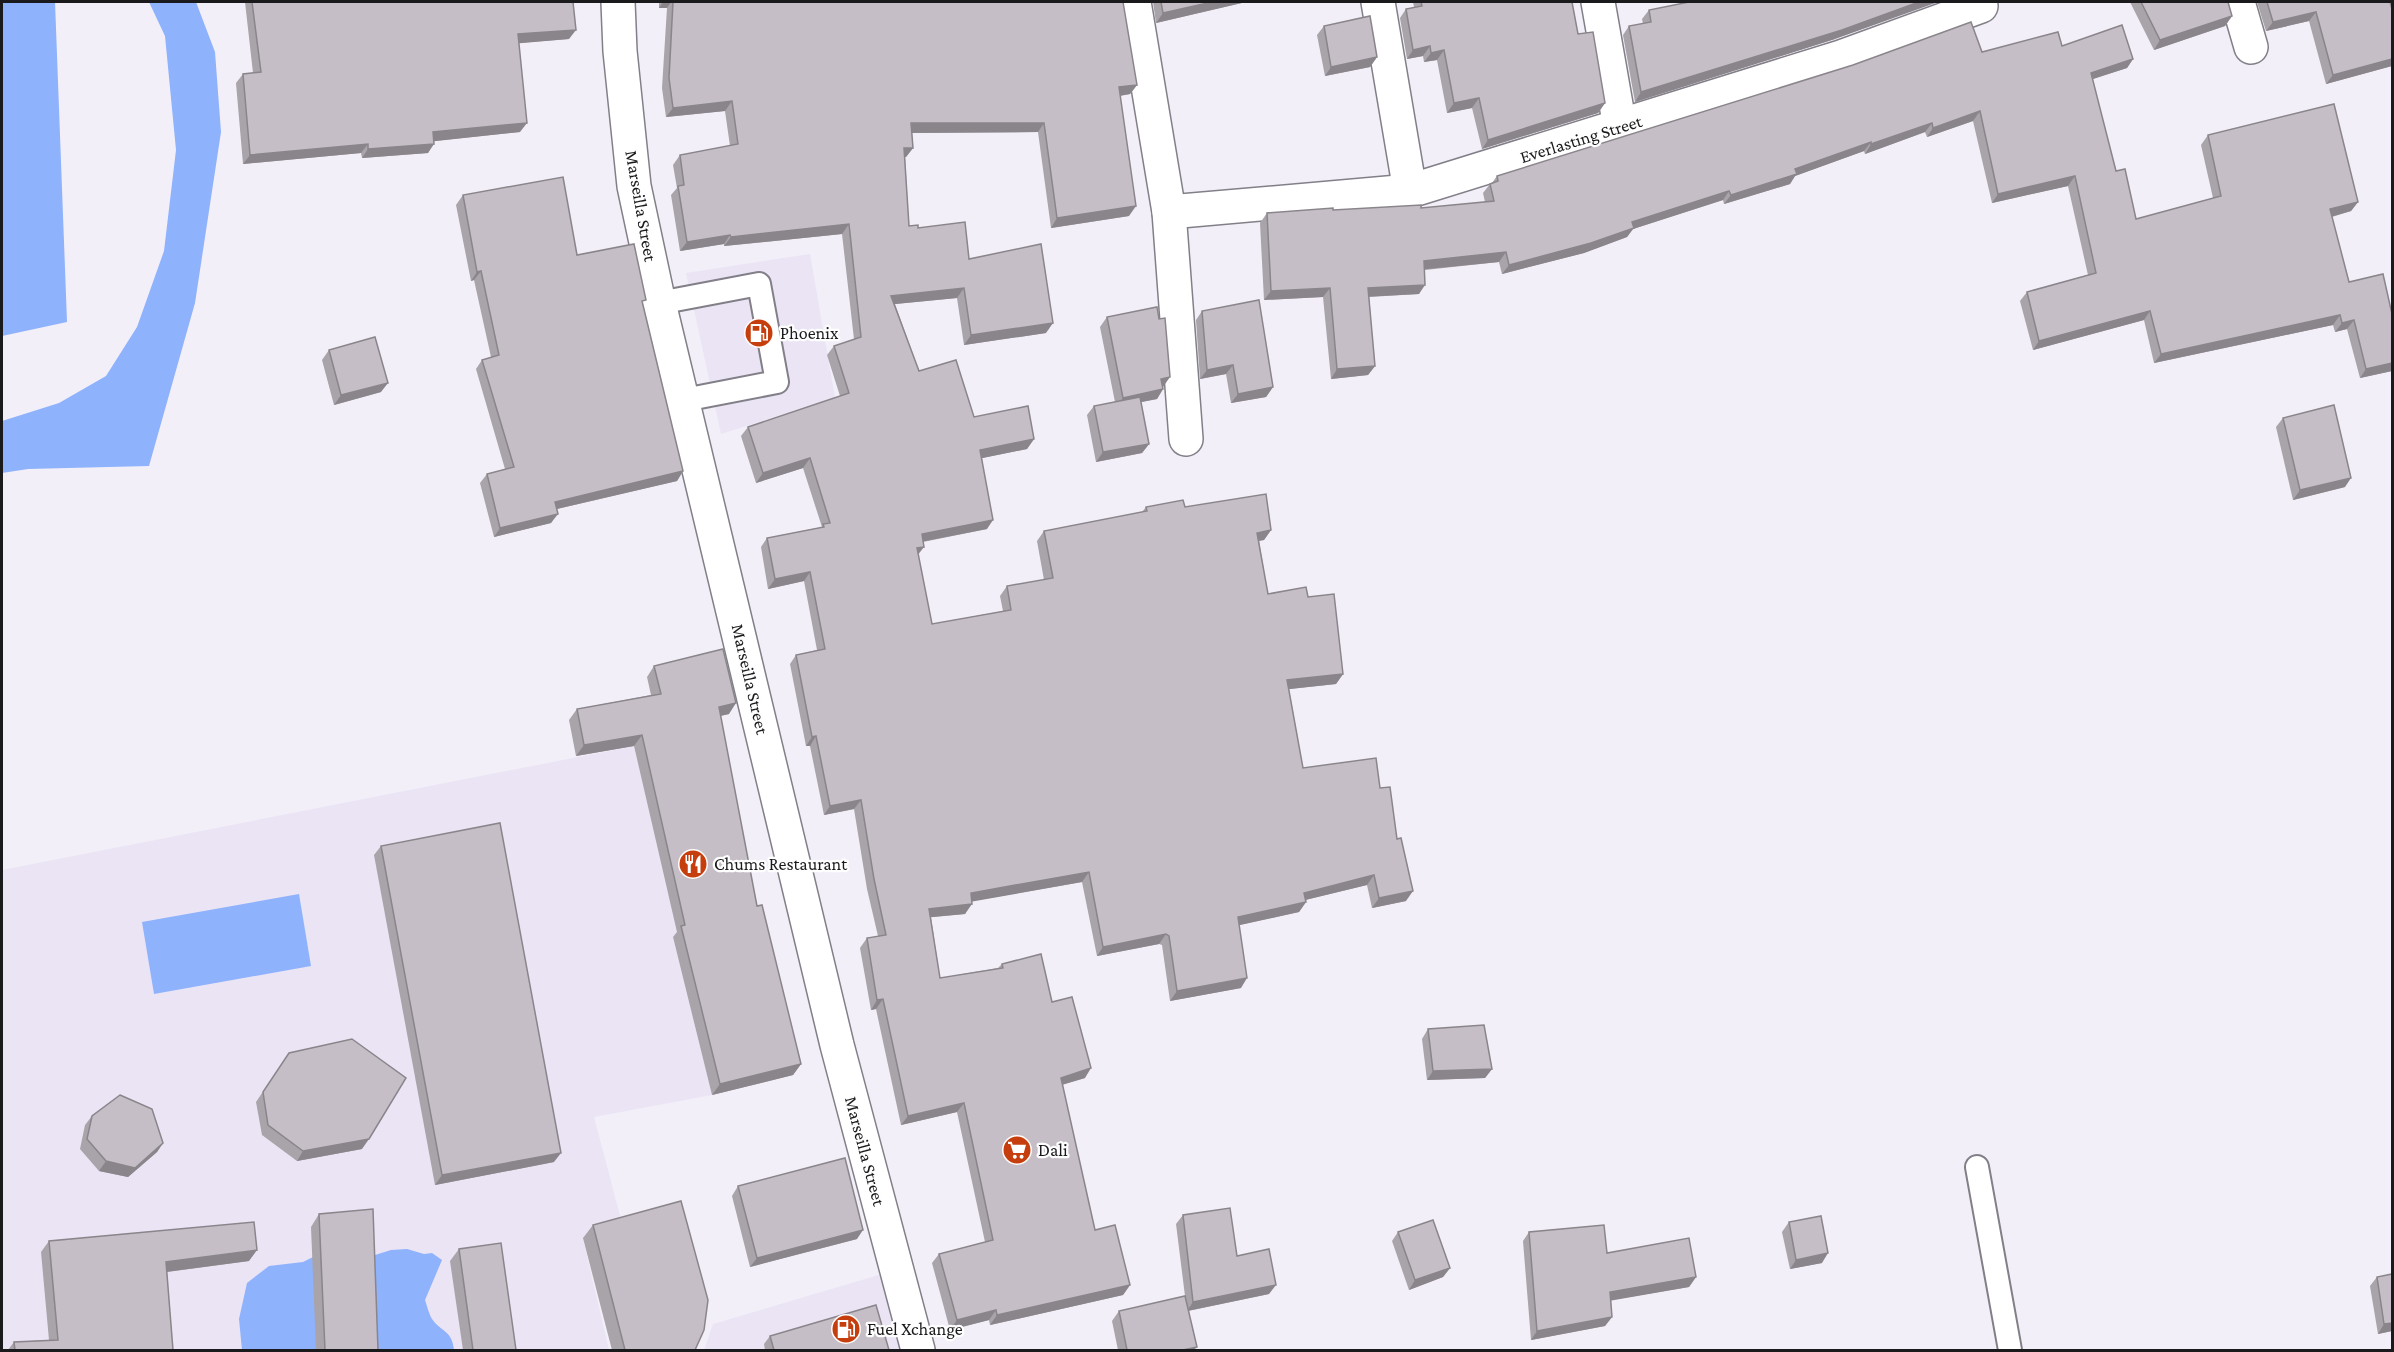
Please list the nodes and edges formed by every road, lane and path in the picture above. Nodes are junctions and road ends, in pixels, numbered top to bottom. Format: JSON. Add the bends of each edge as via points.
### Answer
{"nodes":[{"id":1,"x":618,"y":2,"type":"edge"},
{"id":2,"x":1134,"y":2,"type":"edge"},
{"id":3,"x":1378,"y":2,"type":"edge"},
{"id":4,"x":1598,"y":2,"type":"edge"},
{"id":5,"x":2238,"y":2,"type":"edge"},
{"id":6,"x":1980,"y":4,"type":"edge"},
{"id":7,"x":2251,"y":47,"type":"dead end"},
{"id":8,"x":1620,"y":127,"type":"junction"},
{"id":9,"x":1410,"y":191,"type":"junction"},
{"id":10,"x":1168,"y":212,"type":"junction"},
{"id":11,"x":659,"y":303,"type":"junction"},
{"id":12,"x":684,"y":400,"type":"junction"},
{"id":13,"x":1186,"y":439,"type":"dead end"},
{"id":14,"x":1977,"y":1167,"type":"dead end"},
{"id":15,"x":918,"y":1350,"type":"edge"},
{"id":16,"x":2010,"y":1350,"type":"edge"}],
"edges":[{"from":1,"to":11,"type":"street","name":"Marseilla Street","via":[[634,186]]},
{"from":2,"to":10,"type":"street"},
{"from":3,"to":9,"type":"street"},
{"from":4,"to":8,"type":"street"},
{"from":5,"to":7,"type":"street"},
{"from":6,"to":8,"type":"street","name":"Everlasting Street","via":[[1841,57]]},
{"from":8,"to":9,"type":"street","name":"Everlasting Street"},
{"from":9,"to":10,"type":"street","name":"Everlasting Street"},
{"from":10,"to":13,"type":"street"},
{"from":11,"to":12,"type":"street","name":"Marseilla Street"},
{"from":11,"to":12,"type":"lane","via":[[759,284],[777,382]]},
{"from":12,"to":15,"type":"street","name":"Marseilla Street","via":[[829,1012]]},
{"from":14,"to":16,"type":"lane"}]}
